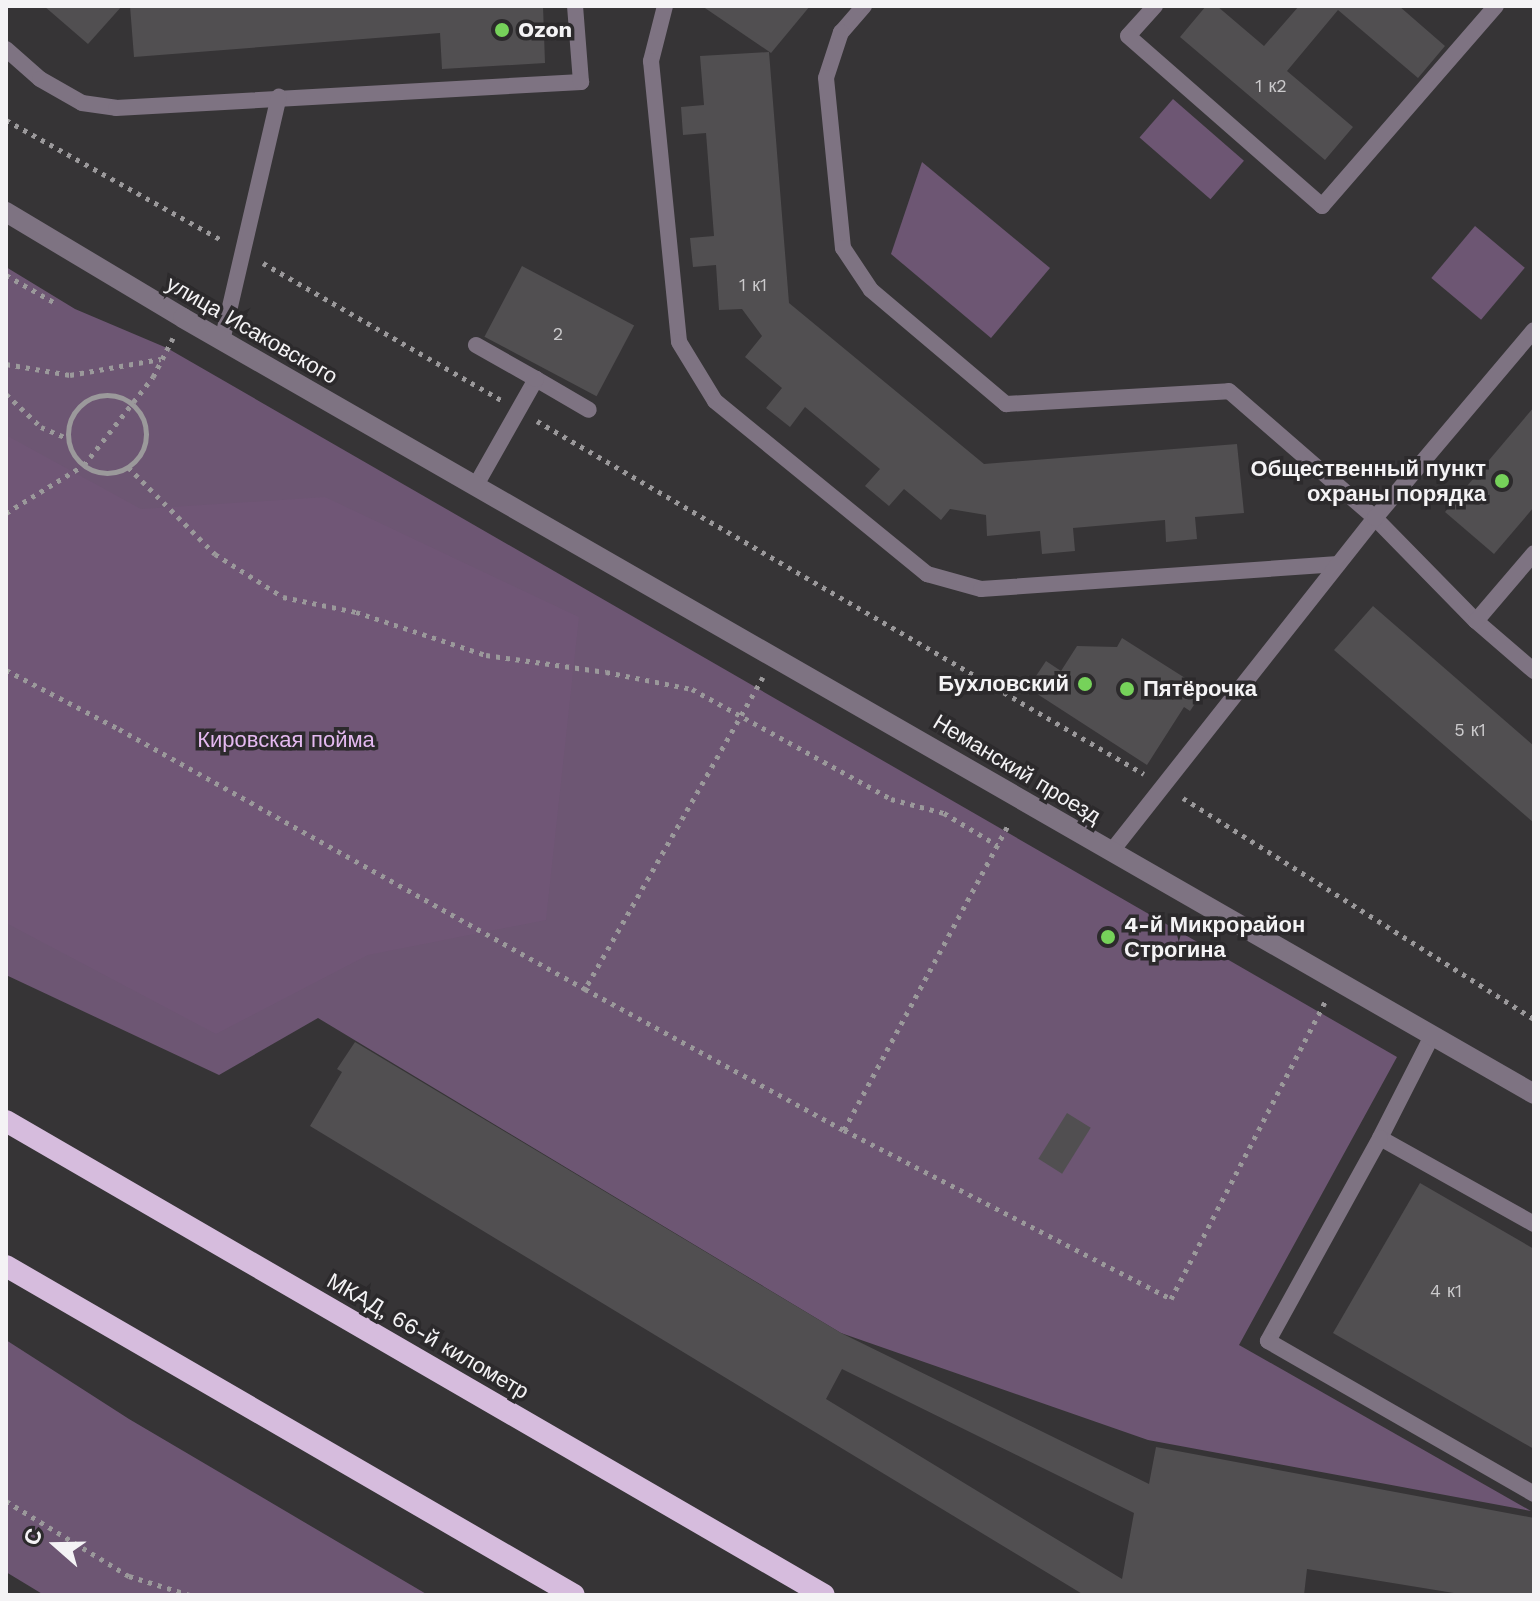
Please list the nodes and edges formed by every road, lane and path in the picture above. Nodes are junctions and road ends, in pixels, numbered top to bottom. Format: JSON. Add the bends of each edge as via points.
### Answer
{"nodes":[{"id":1,"x":575,"y":6,"type":"edge"},
{"id":2,"x":665,"y":6,"type":"edge"},
{"id":3,"x":864,"y":6,"type":"edge"},
{"id":4,"x":1155,"y":6,"type":"edge"},
{"id":5,"x":1496,"y":6,"type":"edge"},
{"id":6,"x":6,"y":49,"type":"edge"},
{"id":7,"x":279,"y":97,"type":"junction"},
{"id":8,"x":6,"y":120,"type":"edge"},
{"id":9,"x":6,"y":212,"type":"edge"},
{"id":10,"x":244,"y":252,"type":"junction"},
{"id":11,"x":6,"y":275,"type":"edge"},
{"id":12,"x":57,"y":304,"type":"dead end"},
{"id":13,"x":183,"y":318,"type":"junction"},
{"id":14,"x":1534,"y":330,"type":"edge"},
{"id":15,"x":222,"y":341,"type":"junction"},
{"id":16,"x":476,"y":345,"type":"dead end"},
{"id":17,"x":162,"y":359,"type":"junction"},
{"id":18,"x":6,"y":364,"type":"edge"},
{"id":19,"x":536,"y":379,"type":"junction"},
{"id":20,"x":6,"y":394,"type":"edge"},
{"id":21,"x":131,"y":402,"type":"junction"},
{"id":22,"x":589,"y":410,"type":"dead end"},
{"id":23,"x":520,"y":411,"type":"junction"},
{"id":24,"x":69,"y":439,"type":"junction"},
{"id":25,"x":84,"y":465,"type":"junction"},
{"id":26,"x":128,"y":467,"type":"junction"},
{"id":27,"x":476,"y":485,"type":"junction"},
{"id":28,"x":6,"y":513,"type":"edge"},
{"id":29,"x":1375,"y":518,"type":"junction"},
{"id":30,"x":1534,"y":553,"type":"edge"},
{"id":31,"x":1338,"y":564,"type":"junction"},
{"id":32,"x":1476,"y":621,"type":"junction"},
{"id":33,"x":776,"y":656,"type":"junction"},
{"id":34,"x":6,"y":670,"type":"edge"},
{"id":35,"x":1534,"y":671,"type":"edge"},
{"id":36,"x":741,"y":716,"type":"junction"},
{"id":37,"x":1163,"y":785,"type":"junction"},
{"id":38,"x":1022,"y":798,"type":"junction"},
{"id":39,"x":997,"y":845,"type":"junction"},
{"id":40,"x":1111,"y":852,"type":"junction"},
{"id":41,"x":1336,"y":980,"type":"junction"},
{"id":42,"x":585,"y":989,"type":"junction"},
{"id":43,"x":1534,"y":1019,"type":"edge"},
{"id":44,"x":1432,"y":1036,"type":"junction"},
{"id":45,"x":1534,"y":1094,"type":"edge"},
{"id":46,"x":6,"y":1121,"type":"edge"},
{"id":47,"x":844,"y":1130,"type":"junction"},
{"id":48,"x":1380,"y":1138,"type":"junction"},
{"id":49,"x":1534,"y":1224,"type":"edge"},
{"id":50,"x":6,"y":1266,"type":"edge"},
{"id":51,"x":1534,"y":1494,"type":"edge"},
{"id":52,"x":6,"y":1501,"type":"edge"},
{"id":53,"x":190,"y":1595,"type":"edge"},
{"id":54,"x":574,"y":1595,"type":"edge"},
{"id":55,"x":824,"y":1595,"type":"edge"}],
"edges":[{"from":1,"to":7,"type":"lane","via":[[581,82]]},
{"from":2,"to":31,"type":"lane","via":[[651,61],[679,342],[715,401],[927,574],[981,589]]},
{"from":3,"to":29,"type":"lane","via":[[841,32],[826,78],[843,248],[871,290],[1006,404],[1229,391]]},
{"from":4,"to":5,"type":"lane","via":[[1128,36],[1322,206]]},
{"from":6,"to":7,"type":"lane","via":[[40,79],[82,103],[116,108]]},
{"from":7,"to":10,"type":"lane"},
{"from":8,"to":10,"type":"path"},
{"from":9,"to":13,"type":"street","name":"улица Исаковского"},
{"from":10,"to":15,"type":"lane"},
{"from":10,"to":23,"type":"path"},
{"from":11,"to":12,"type":"path"},
{"from":13,"to":15,"type":"street","name":"улица Исаковского"},
{"from":13,"to":17,"type":"path"},
{"from":14,"to":29,"type":"lane"},
{"from":15,"to":27,"type":"street","name":"улица Исаковского"},
{"from":16,"to":19,"type":"lane"},
{"from":17,"to":18,"type":"path","via":[[70,375]]},
{"from":17,"to":21,"type":"path"},
{"from":19,"to":22,"type":"lane"},
{"from":19,"to":23,"type":"lane"},
{"from":20,"to":24,"type":"path","via":[[41,427]]},
{"from":21,"to":24,"type":"path","via":[[102,395],[88,400],[76,410]]},
{"from":21,"to":25,"type":"path"},
{"from":21,"to":26,"type":"path","via":[[141,414],[145,443]]},
{"from":23,"to":27,"type":"lane"},
{"from":23,"to":37,"type":"path"},
{"from":24,"to":25,"type":"path"},
{"from":25,"to":26,"type":"path","via":[[113,473]]},
{"from":25,"to":28,"type":"path"},
{"from":26,"to":36,"type":"path","via":[[215,554],[283,597],[356,612],[486,655],[692,689]]},
{"from":27,"to":33,"type":"street","name":"Неманский проезд"},
{"from":29,"to":31,"type":"lane"},
{"from":29,"to":32,"type":"lane"},
{"from":30,"to":32,"type":"lane"},
{"from":31,"to":37,"type":"lane"},
{"from":32,"to":35,"type":"lane"},
{"from":33,"to":36,"type":"path"},
{"from":33,"to":38,"type":"street","name":"Неманский проезд"},
{"from":34,"to":42,"type":"path"},
{"from":36,"to":39,"type":"path","via":[[891,799],[944,813]]},
{"from":36,"to":42,"type":"path"},
{"from":37,"to":40,"type":"lane"},
{"from":37,"to":43,"type":"path"},
{"from":38,"to":39,"type":"path"},
{"from":38,"to":40,"type":"street","name":"Неманский проезд"},
{"from":39,"to":47,"type":"path"},
{"from":40,"to":41,"type":"street","name":"Неманский проезд"},
{"from":41,"to":44,"type":"street","name":"Неманский проезд"},
{"from":41,"to":47,"type":"path","via":[[1171,1299]]},
{"from":42,"to":47,"type":"path"},
{"from":44,"to":45,"type":"street","name":"Неманский проезд"},
{"from":44,"to":48,"type":"lane"},
{"from":46,"to":55,"type":"highway","name":"МКАД, 66-й километр"},
{"from":48,"to":49,"type":"lane"},
{"from":48,"to":51,"type":"lane","via":[[1268,1341]]},
{"from":50,"to":54,"type":"highway"},
{"from":52,"to":53,"type":"path","via":[[129,1576]]}]}
